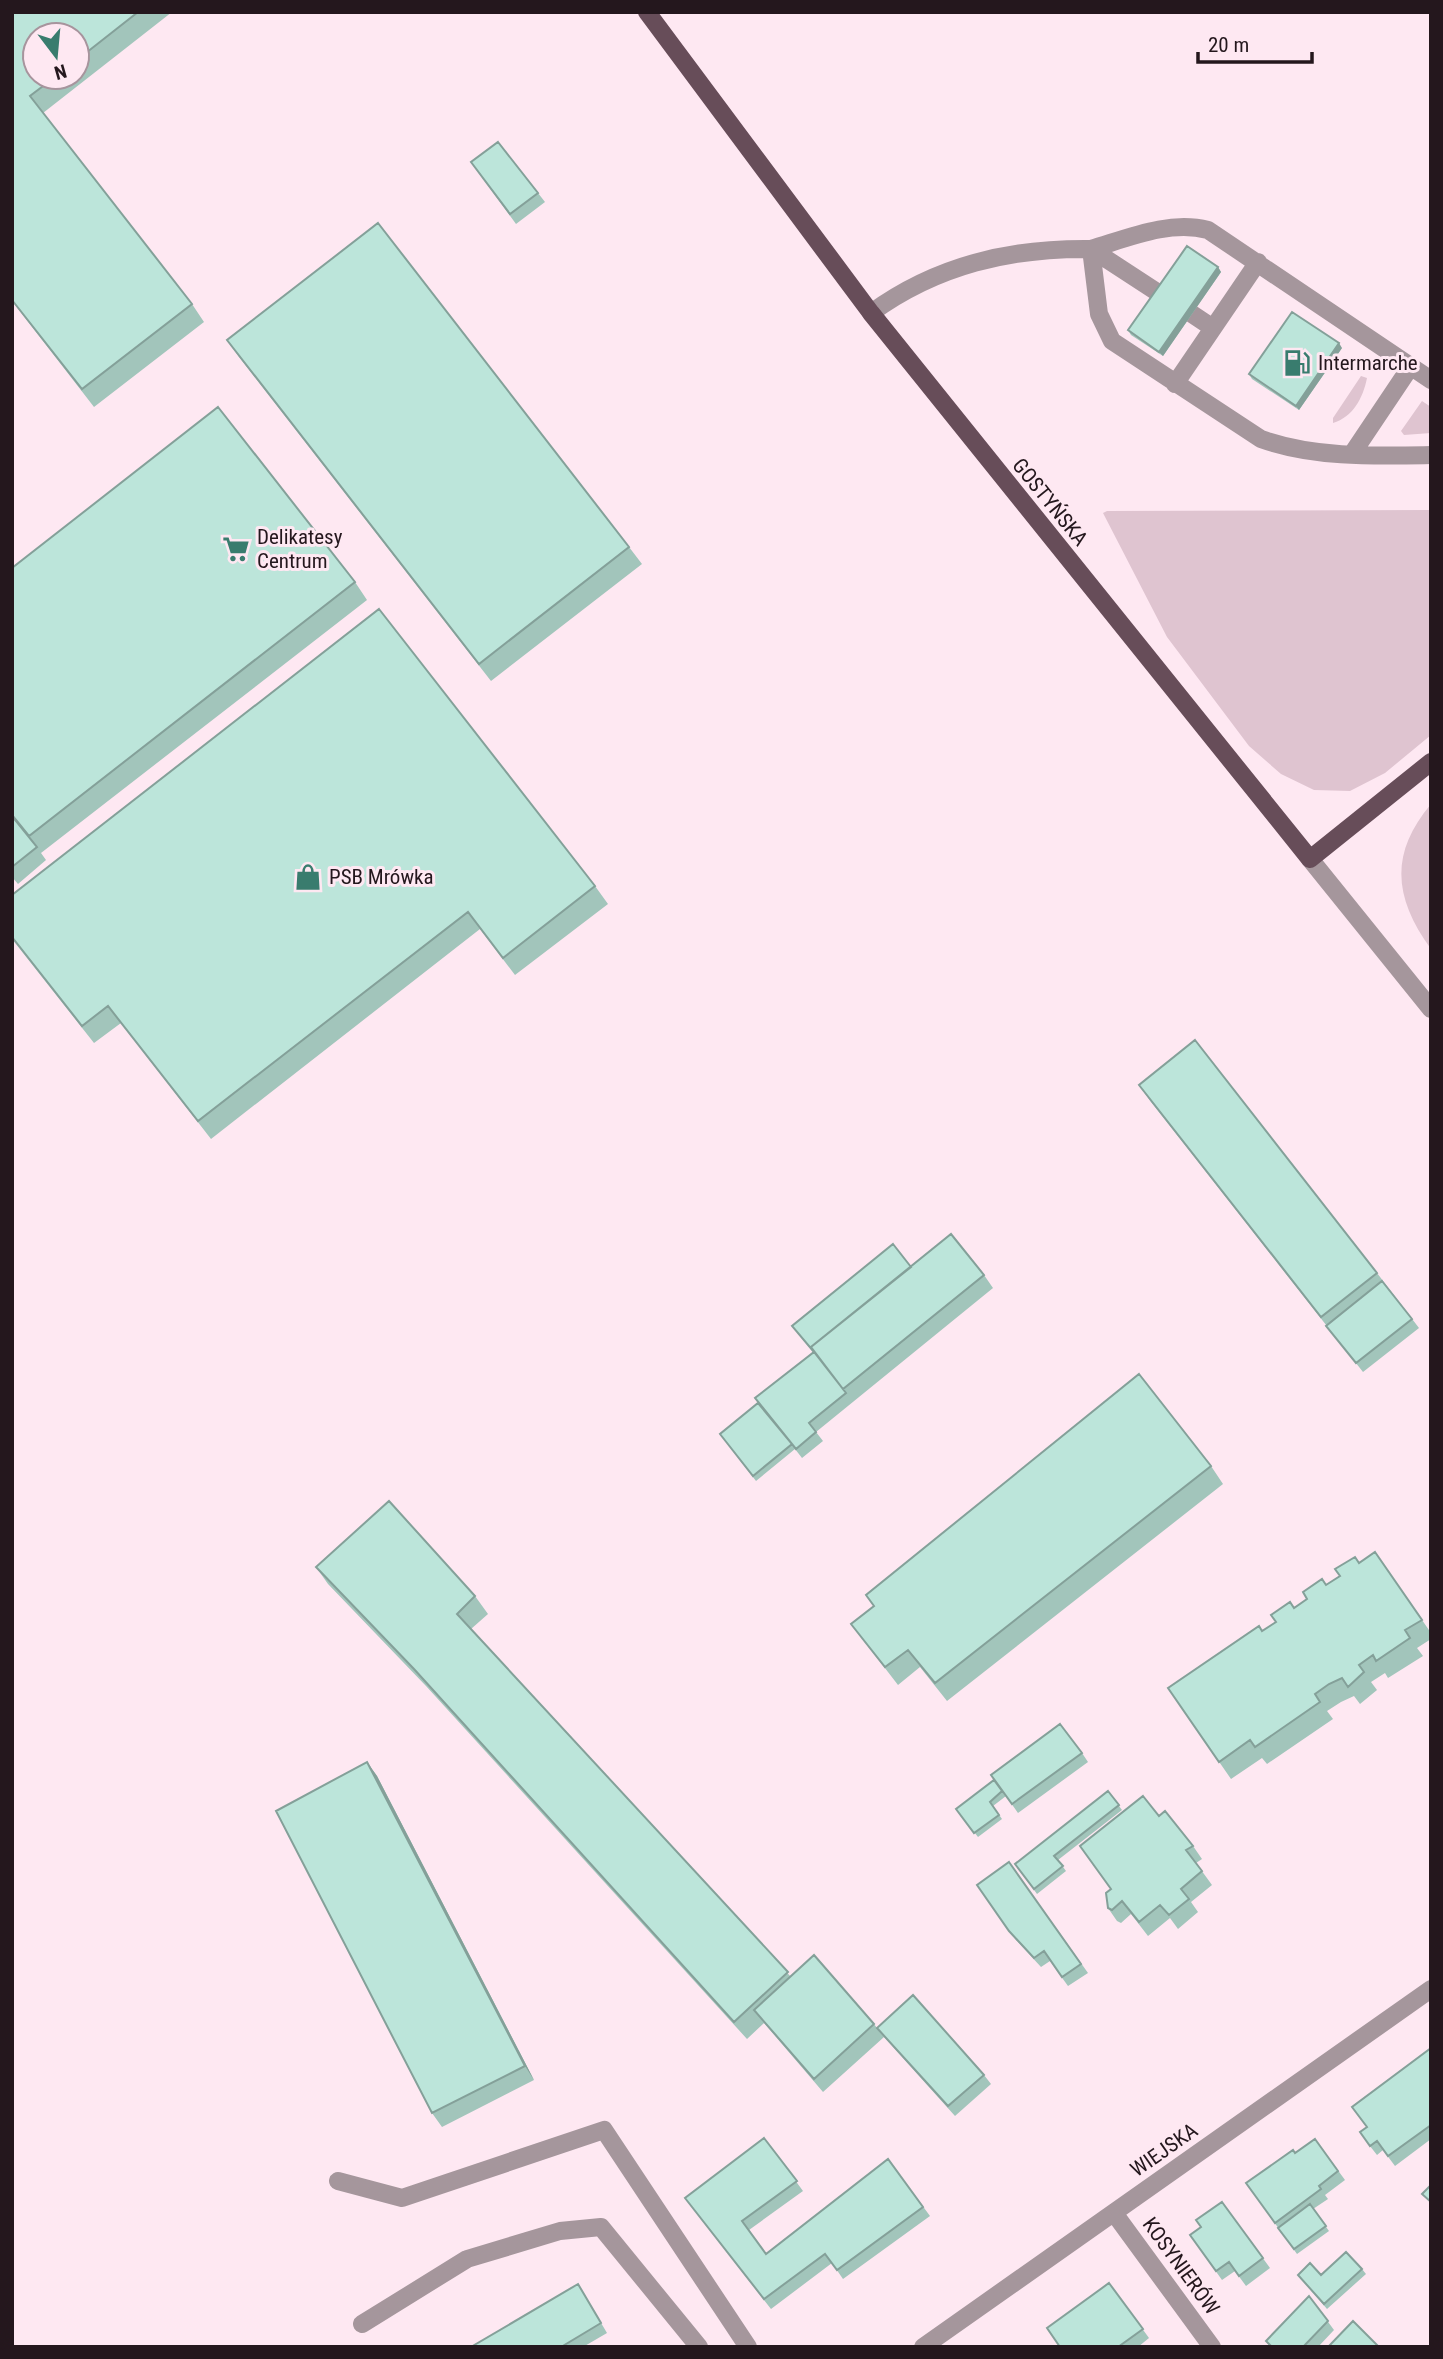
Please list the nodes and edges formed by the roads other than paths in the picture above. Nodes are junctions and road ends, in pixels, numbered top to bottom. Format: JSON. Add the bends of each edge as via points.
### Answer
{"nodes":[{"id":1,"x":647,"y":12,"type":"edge"},
{"id":2,"x":1091,"y":249,"type":"junction"},
{"id":3,"x":1258,"y":262,"type":"junction"},
{"id":4,"x":1160,"y":294,"type":"edge"},
{"id":5,"x":871,"y":313,"type":"junction"},
{"id":6,"x":1192,"y":314,"type":"edge"},
{"id":7,"x":1213,"y":328,"type":"junction"},
{"id":8,"x":1411,"y":366,"type":"junction"},
{"id":9,"x":1431,"y":380,"type":"edge"},
{"id":10,"x":1175,"y":384,"type":"junction"},
{"id":11,"x":1352,"y":454,"type":"junction"},
{"id":12,"x":1431,"y":455,"type":"edge"},
{"id":13,"x":1431,"y":762,"type":"edge"},
{"id":14,"x":1310,"y":859,"type":"junction"},
{"id":15,"x":1431,"y":1009,"type":"edge"},
{"id":16,"x":1431,"y":1989,"type":"edge"},
{"id":17,"x":338,"y":2181,"type":"dead end"},
{"id":18,"x":1114,"y":2213,"type":"junction"},
{"id":19,"x":362,"y":2324,"type":"dead end"},
{"id":20,"x":699,"y":2347,"type":"edge"},
{"id":21,"x":748,"y":2347,"type":"edge"},
{"id":22,"x":923,"y":2347,"type":"edge"},
{"id":23,"x":1212,"y":2347,"type":"edge"}],
"edges":[{"from":1,"to":5,"type":"main road","name":"GOSTYŃSKA"},
{"from":2,"to":3,"type":"street","via":[[1147,232],[1196,227]]},
{"from":2,"to":4,"type":"street"},
{"from":2,"to":5,"type":"street","via":[[986,258],[930,277]]},
{"from":2,"to":10,"type":"street","via":[[1104,329],[1121,349]]},
{"from":3,"to":7,"type":"street"},
{"from":3,"to":8,"type":"street"},
{"from":5,"to":14,"type":"main road","name":"GOSTYŃSKA"},
{"from":6,"to":7,"type":"street"},
{"from":7,"to":10,"type":"street"},
{"from":8,"to":9,"type":"street"},
{"from":8,"to":11,"type":"street"},
{"from":10,"to":11,"type":"street","via":[[1261,439],[1282,447]]},
{"from":11,"to":12,"type":"street"},
{"from":13,"to":14,"type":"main road"},
{"from":14,"to":15,"type":"street","name":"GOSTYŃSKA"},
{"from":16,"to":18,"type":"street","name":"WIEJSKA"},
{"from":17,"to":21,"type":"street","via":[[402,2198],[604,2130]]},
{"from":18,"to":22,"type":"street","name":"WIEJSKA"},
{"from":18,"to":23,"type":"street","name":"KOSYNIERÓW"},
{"from":19,"to":20,"type":"street","via":[[467,2259],[560,2231],[600,2227]]}]}
